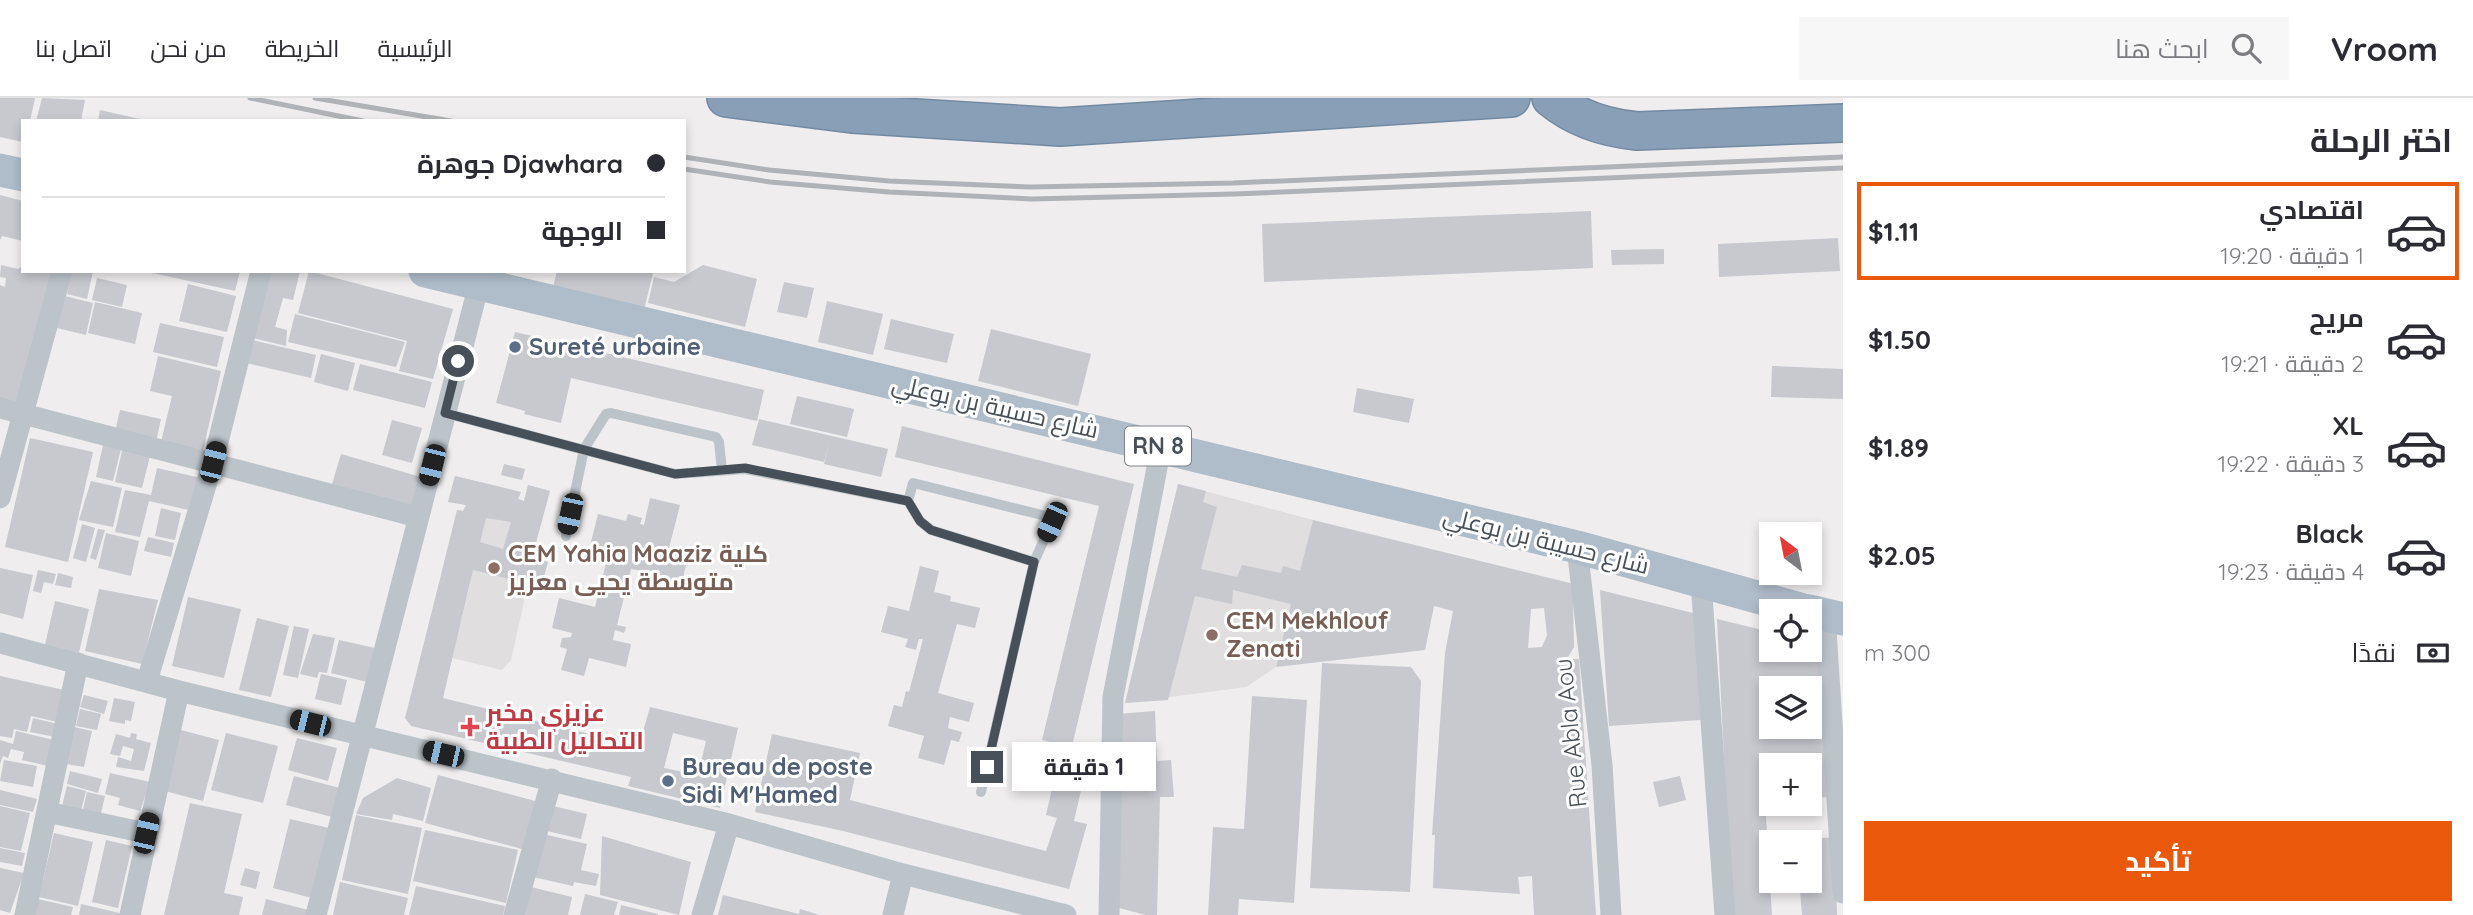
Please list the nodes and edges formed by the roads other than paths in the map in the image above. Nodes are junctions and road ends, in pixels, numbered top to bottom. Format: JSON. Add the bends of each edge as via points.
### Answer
{"nodes":[{"id":1,"x":726,"y":98,"type":"edge"},
{"id":2,"x":1511,"y":98,"type":"edge"},
{"id":3,"x":1551,"y":98,"type":"edge"},
{"id":4,"x":1843,"y":123,"type":"edge"},
{"id":5,"x":0,"y":170,"type":"edge"},
{"id":6,"x":21,"y":175,"type":"edge"},
{"id":7,"x":61,"y":273,"type":"edge"},
{"id":8,"x":260,"y":273,"type":"edge"},
{"id":9,"x":433,"y":273,"type":"edge"},
{"id":10,"x":492,"y":287,"type":"junction"},
{"id":11,"x":0,"y":408,"type":"edge"},
{"id":12,"x":445,"y":413,"type":"junction"},
{"id":13,"x":25,"y":414,"type":"junction"},
{"id":14,"x":1161,"y":447,"type":"junction"},
{"id":15,"x":584,"y":449,"type":"junction"},
{"id":16,"x":213,"y":462,"type":"junction"},
{"id":17,"x":722,"y":470,"type":"junction"},
{"id":18,"x":0,"y":498,"type":"edge"},
{"id":19,"x":908,"y":501,"type":"junction"},
{"id":20,"x":418,"y":517,"type":"junction"},
{"id":21,"x":566,"y":536,"type":"dead end"},
{"id":22,"x":1577,"y":547,"type":"junction"},
{"id":23,"x":1034,"y":562,"type":"junction"},
{"id":24,"x":1701,"y":582,"type":"junction"},
{"id":25,"x":1765,"y":599,"type":"edge"},
{"id":26,"x":1822,"y":627,"type":"edge"},
{"id":27,"x":0,"y":643,"type":"edge"},
{"id":28,"x":78,"y":663,"type":"junction"},
{"id":29,"x":147,"y":681,"type":"junction"},
{"id":30,"x":179,"y":691,"type":"junction"},
{"id":31,"x":362,"y":736,"type":"junction"},
{"id":32,"x":552,"y":779,"type":"junction"},
{"id":33,"x":981,"y":792,"type":"dead end"},
{"id":34,"x":47,"y":811,"type":"junction"},
{"id":35,"x":729,"y":824,"type":"junction"},
{"id":36,"x":146,"y":833,"type":"junction"},
{"id":37,"x":903,"y":874,"type":"junction"},
{"id":38,"x":1843,"y":894,"type":"edge"},
{"id":39,"x":25,"y":915,"type":"edge"},
{"id":40,"x":130,"y":915,"type":"edge"},
{"id":41,"x":316,"y":915,"type":"edge"},
{"id":42,"x":514,"y":915,"type":"edge"},
{"id":43,"x":702,"y":915,"type":"edge"},
{"id":44,"x":893,"y":915,"type":"edge"},
{"id":45,"x":1066,"y":915,"type":"edge"},
{"id":46,"x":1109,"y":915,"type":"edge"},
{"id":47,"x":1611,"y":915,"type":"edge"},
{"id":48,"x":1725,"y":915,"type":"edge"}],
"edges":[{"from":1,"to":2,"type":"highway","via":[[852,114],[1060,127]]},
{"from":3,"to":4,"type":"highway","via":[[1590,121],[1637,131]]},
{"from":5,"to":6,"type":"main road"},
{"from":7,"to":13,"type":"street"},
{"from":8,"to":16,"type":"street"},
{"from":9,"to":10,"type":"main road","number":"RN 8"},
{"from":10,"to":12,"type":"street"},
{"from":10,"to":14,"type":"main road","name":"شارع حسيبة بن بوعلي","number":"RN 8"},
{"from":11,"to":13,"type":"street"},
{"from":12,"to":15,"type":"lane"},
{"from":12,"to":20,"type":"street"},
{"from":13,"to":16,"type":"street"},
{"from":13,"to":18,"type":"street"},
{"from":14,"to":22,"type":"main road","name":"شارع حسيبة بن بوعلي","number":"RN 8"},
{"from":14,"to":46,"type":"street","via":[[1113,697]]},
{"from":15,"to":17,"type":"lane","via":[[675,474]]},
{"from":15,"to":17,"type":"lane","via":[[600,420],[611,412],[716,437]]},
{"from":15,"to":21,"type":"lane"},
{"from":16,"to":20,"type":"street"},
{"from":16,"to":29,"type":"street"},
{"from":17,"to":19,"type":"lane","via":[[745,468]]},
{"from":19,"to":23,"type":"lane","via":[[931,530]]},
{"from":19,"to":23,"type":"lane","via":[[913,483],[1046,516],[1052,522]]},
{"from":20,"to":31,"type":"street"},
{"from":22,"to":24,"type":"main road","name":"شارع حسيبة بن بوعلي","number":"RN 8"},
{"from":22,"to":47,"type":"street","name":"Rue Abla Aou","via":[[1602,765]]},
{"from":23,"to":33,"type":"lane"},
{"from":24,"to":25,"type":"main road","name":"شارع حسيبة بن بوعلي","number":"RN 8"},
{"from":24,"to":48,"type":"street"},
{"from":26,"to":38,"type":"street"},
{"from":27,"to":28,"type":"street"},
{"from":28,"to":29,"type":"street"},
{"from":28,"to":34,"type":"street"},
{"from":29,"to":30,"type":"street"},
{"from":30,"to":31,"type":"street"},
{"from":30,"to":36,"type":"street"},
{"from":31,"to":32,"type":"street"},
{"from":31,"to":41,"type":"street"},
{"from":32,"to":35,"type":"street"},
{"from":32,"to":42,"type":"street"},
{"from":34,"to":36,"type":"street"},
{"from":34,"to":39,"type":"street"},
{"from":35,"to":37,"type":"street"},
{"from":35,"to":43,"type":"street"},
{"from":36,"to":40,"type":"street"},
{"from":37,"to":44,"type":"street"},
{"from":37,"to":45,"type":"street"}]}
